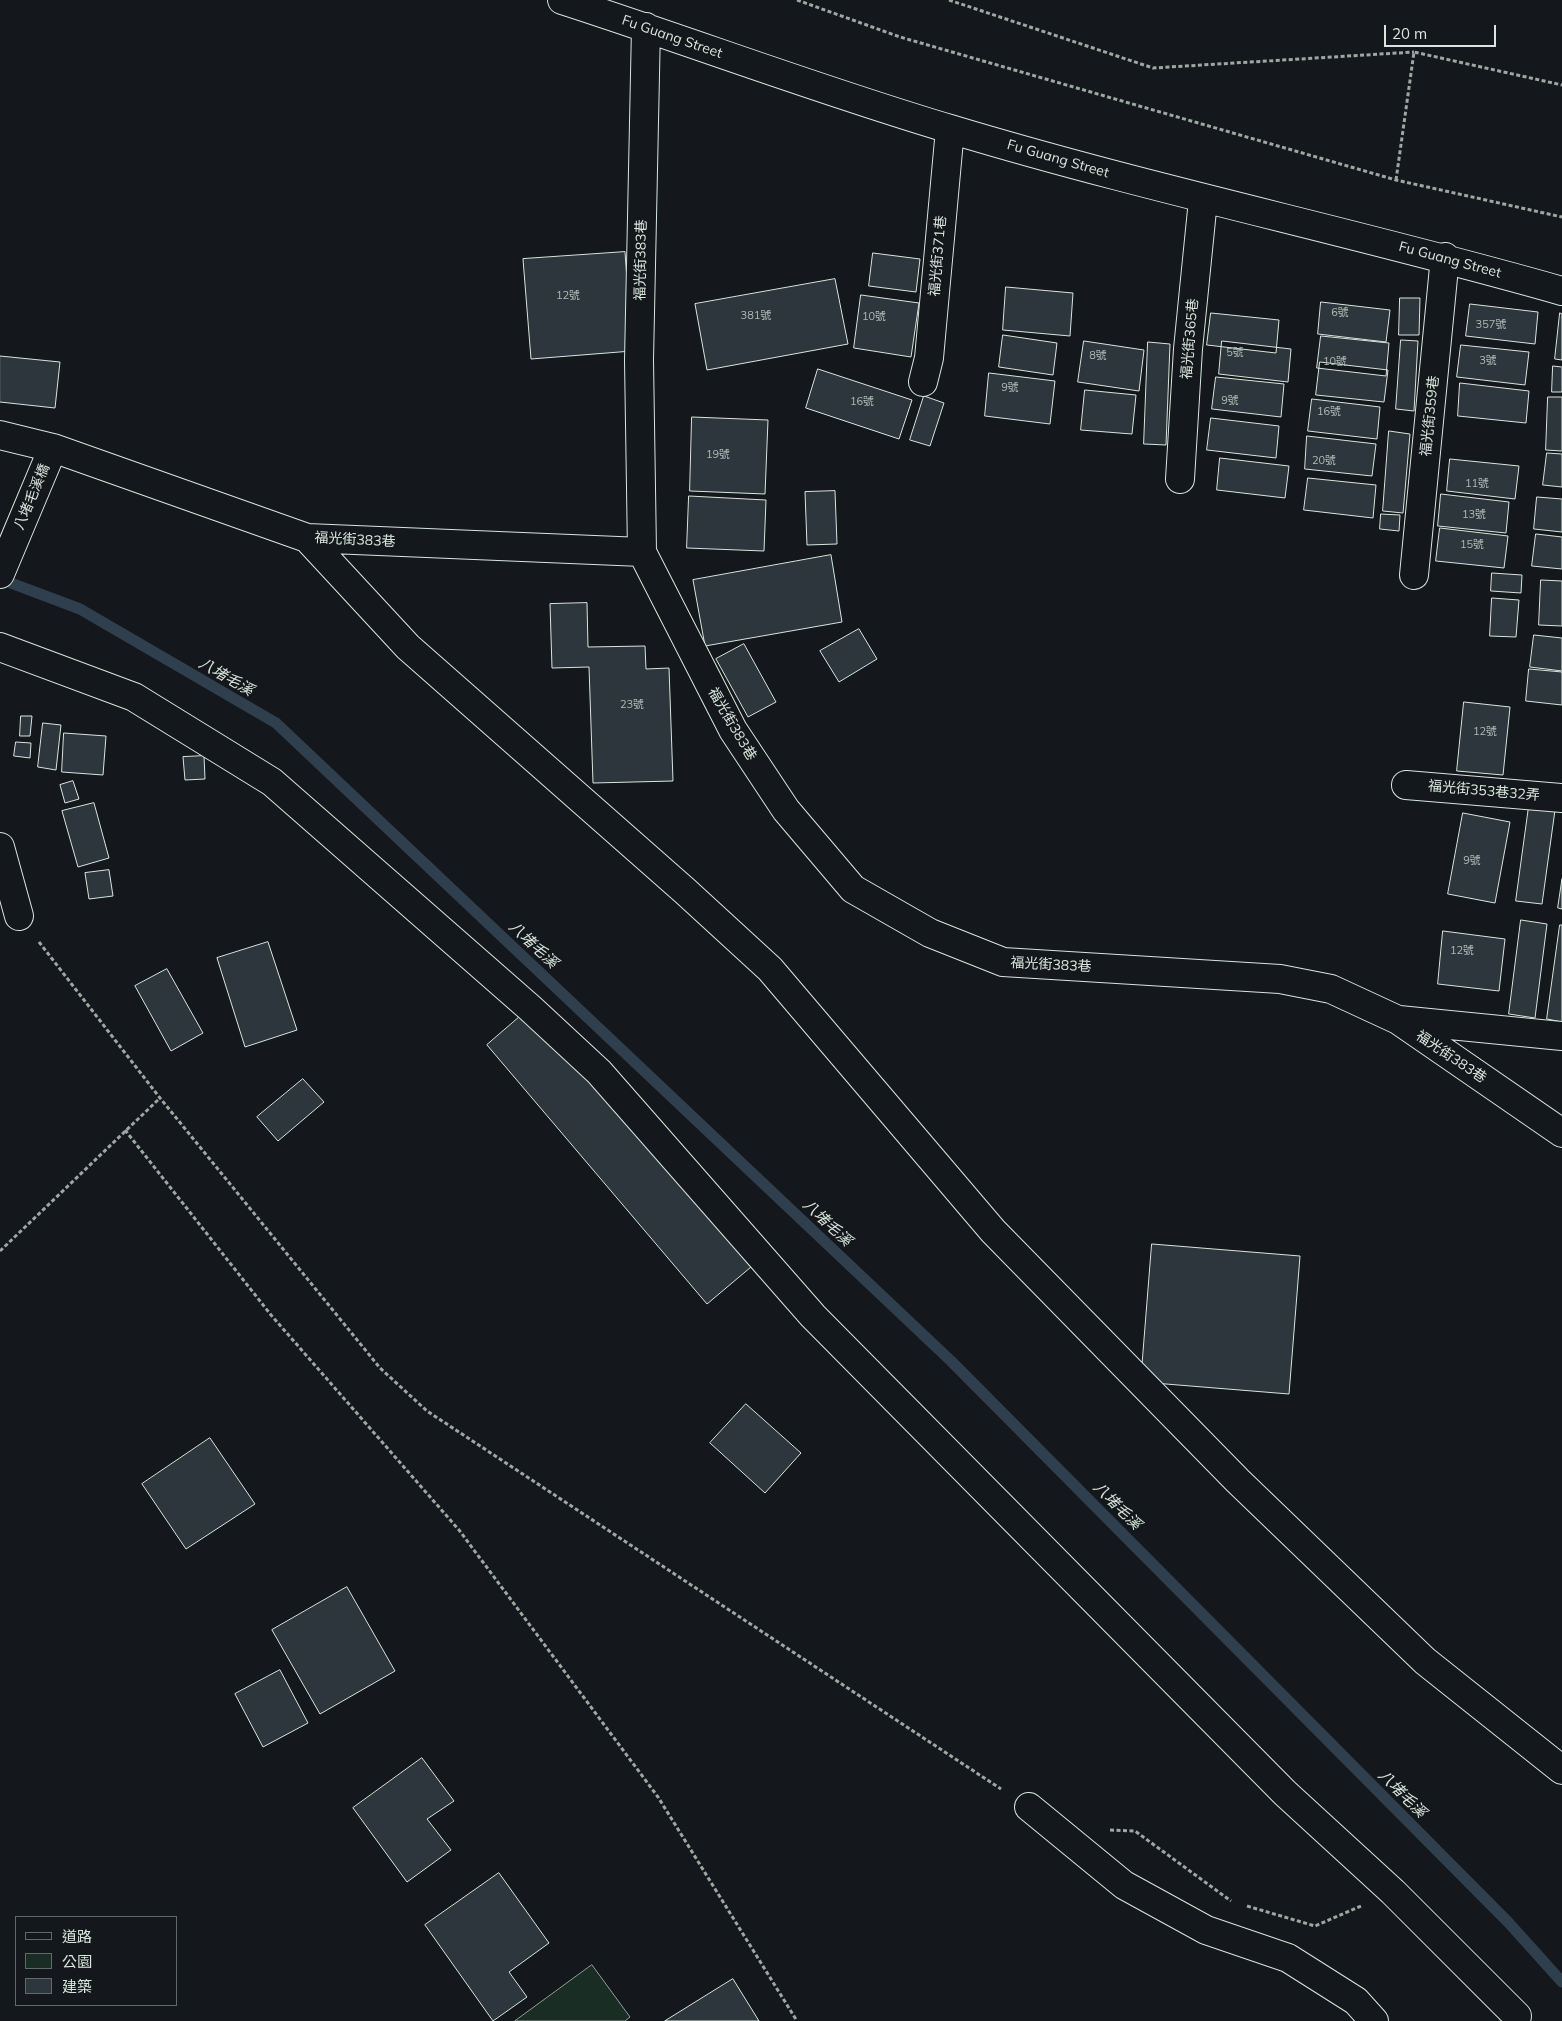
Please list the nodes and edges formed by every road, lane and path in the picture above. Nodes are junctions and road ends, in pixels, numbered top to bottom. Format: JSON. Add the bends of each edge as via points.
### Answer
{"nodes":[{"id":1,"x":562,"y":0,"type":"edge"},
{"id":2,"x":797,"y":0,"type":"edge"},
{"id":3,"x":949,"y":0,"type":"edge"},
{"id":4,"x":646,"y":27,"type":"junction"},
{"id":5,"x":1414,"y":52,"type":"junction"},
{"id":6,"x":1562,"y":85,"type":"edge"},
{"id":7,"x":950,"y":129,"type":"junction"},
{"id":8,"x":1396,"y":180,"type":"junction"},
{"id":9,"x":1203,"y":200,"type":"junction"},
{"id":10,"x":1562,"y":217,"type":"edge"},
{"id":11,"x":1445,"y":258,"type":"junction"},
{"id":12,"x":1562,"y":291,"type":"edge"},
{"id":13,"x":923,"y":382,"type":"dead end"},
{"id":14,"x":0,"y":435,"type":"edge"},
{"id":15,"x":53,"y":448,"type":"junction"},
{"id":16,"x":1180,"y":479,"type":"dead end"},
{"id":17,"x":306,"y":538,"type":"junction"},
{"id":18,"x":642,"y":552,"type":"junction"},
{"id":19,"x":0,"y":574,"type":"edge"},
{"id":20,"x":1414,"y":575,"type":"dead end"},
{"id":21,"x":0,"y":647,"type":"edge"},
{"id":22,"x":1406,"y":785,"type":"dead end"},
{"id":23,"x":1562,"y":798,"type":"edge"},
{"id":24,"x":0,"y":847,"type":"edge"},
{"id":25,"x":19,"y":916,"type":"joint"},
{"id":26,"x":1398,"y":1020,"type":"junction"},
{"id":27,"x":1562,"y":1036,"type":"edge"},
{"id":28,"x":160,"y":1098,"type":"junction"},
{"id":29,"x":126,"y":1130,"type":"junction"},
{"id":30,"x":1562,"y":1133,"type":"edge"},
{"id":31,"x":0,"y":1250,"type":"edge"},
{"id":32,"x":1562,"y":1770,"type":"edge"},
{"id":33,"x":1029,"y":1807,"type":"joint"},
{"id":34,"x":1080,"y":1849,"type":"junction"},
{"id":35,"x":1393,"y":1892,"type":"junction"},
{"id":36,"x":1517,"y":2016,"type":"dead end"},
{"id":37,"x":797,"y":2021,"type":"edge"},
{"id":38,"x":1374,"y":2021,"type":"edge"}],
"edges":[{"from":1,"to":4,"type":"street","name":"Fu Guang Street"},
{"from":2,"to":8,"type":"path","via":[[900,37]]},
{"from":3,"to":5,"type":"path","via":[[1153,68]]},
{"from":4,"to":7,"type":"street","name":"Fu Guang Street"},
{"from":4,"to":18,"type":"street","name":"福光街383巷","via":[[639,360]]},
{"from":5,"to":6,"type":"path"},
{"from":5,"to":8,"type":"path"},
{"from":7,"to":9,"type":"street","name":"Fu Guang Street"},
{"from":7,"to":13,"type":"street","name":"福光街371巷","via":[[929,358]]},
{"from":8,"to":10,"type":"path"},
{"from":9,"to":11,"type":"street","name":"Fu Guang Street"},
{"from":9,"to":16,"type":"street","name":"福光街365巷","via":[[1188,349]]},
{"from":11,"to":12,"type":"street","name":"Fu Guang Street"},
{"from":11,"to":20,"type":"street","name":"福光街359巷"},
{"from":14,"to":15,"type":"street","name":"福光街383巷"},
{"from":15,"to":17,"type":"street","name":"福光街383巷"},
{"from":15,"to":19,"type":"street","name":"八堵毛溪橋"},
{"from":17,"to":18,"type":"street","name":"福光街383巷"},
{"from":17,"to":32,"type":"street","via":[[408,647],[770,970],[993,1231],[1238,1481],[1425,1661]]},
{"from":18,"to":26,"type":"street","name":"福光街383巷","via":[[732,730],[786,810],[853,889],[930,934],[1003,962],[1280,979],[1331,989]]},
{"from":21,"to":35,"type":"street","via":[[134,697],[272,782],[530,1008],[599,1072],[813,1316],[1285,1793]]},
{"from":22,"to":23,"type":"street","name":"福光街353巷32弄"},
{"from":24,"to":25,"type":"street"},
{"from":25,"to":28,"type":"path"},
{"from":26,"to":27,"type":"street"},
{"from":26,"to":30,"type":"street","name":"福光街383巷"},
{"from":28,"to":29,"type":"path"},
{"from":28,"to":33,"type":"path","via":[[380,1368],[427,1411]]},
{"from":29,"to":31,"type":"path"},
{"from":29,"to":37,"type":"path","via":[[270,1315],[459,1530],[658,1797]]},
{"from":33,"to":34,"type":"street"},
{"from":34,"to":35,"type":"path","via":[[1098,1830],[1135,1831],[1230,1901],[1316,1926]]},
{"from":34,"to":38,"type":"street","via":[[1124,1885],[1206,1930],[1288,1958],[1356,2001]]},
{"from":35,"to":36,"type":"street"}]}
